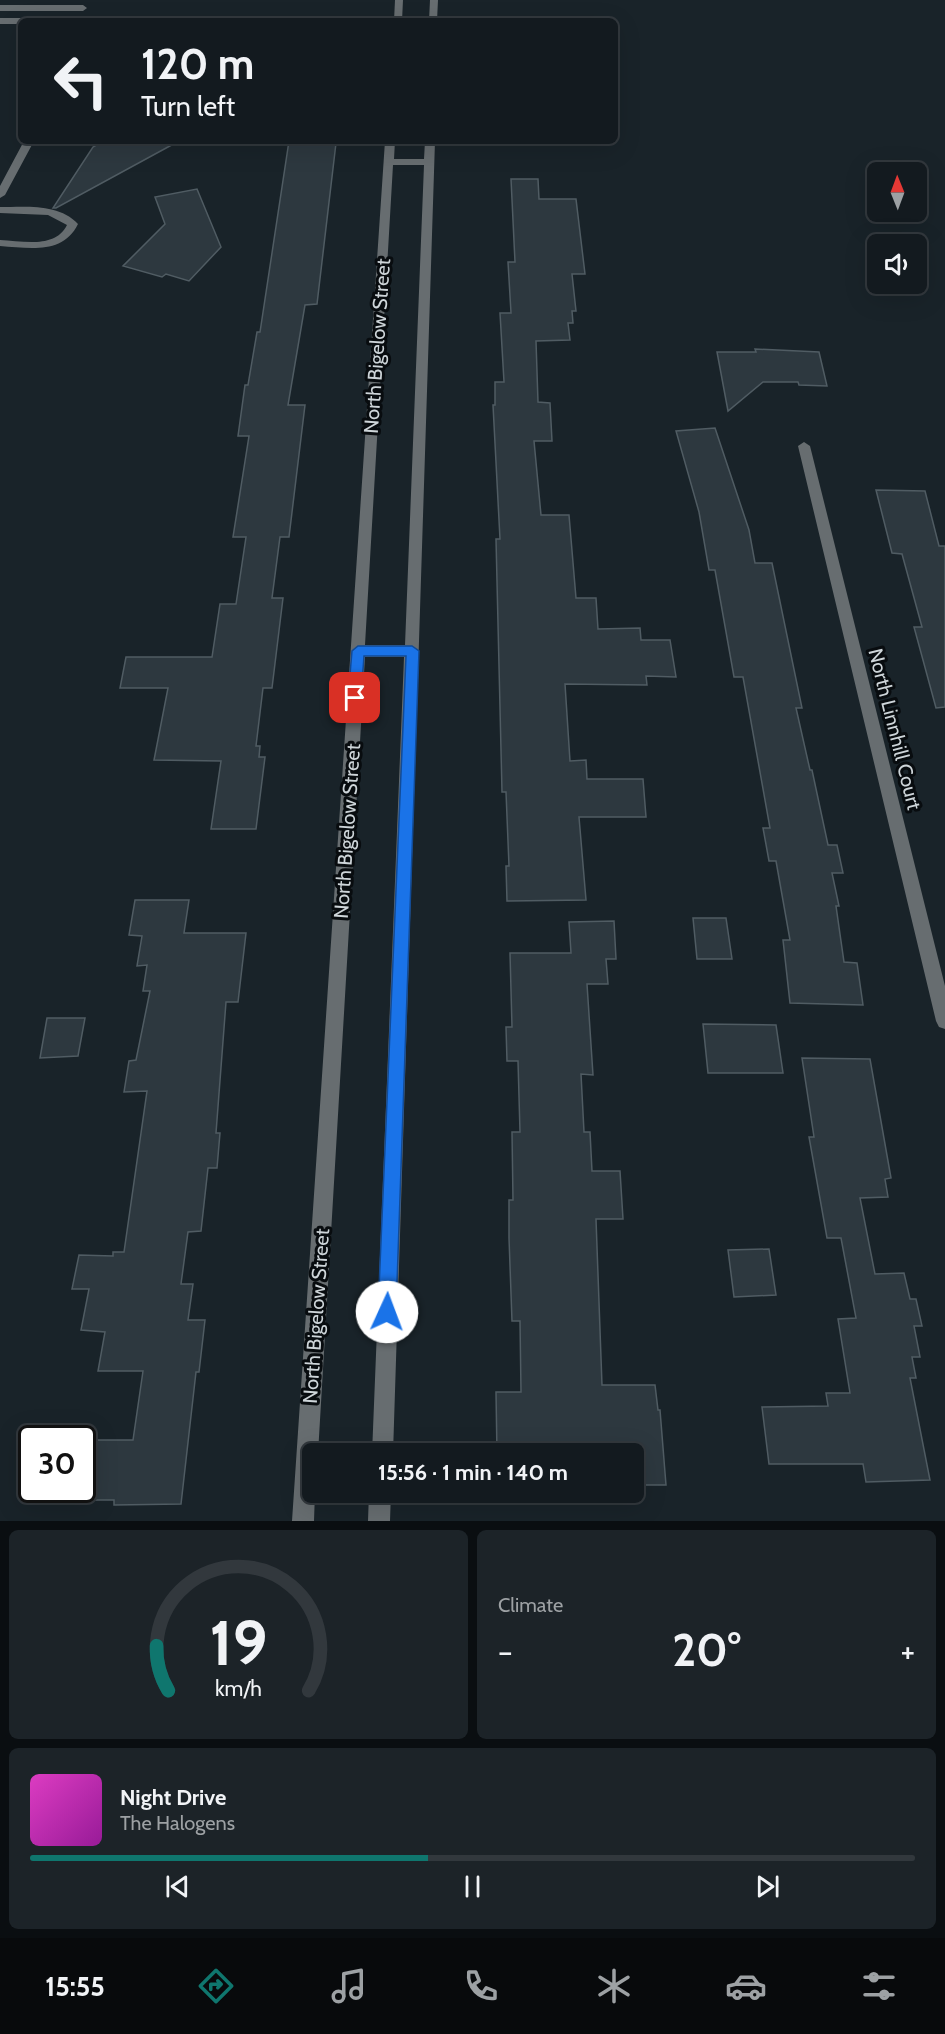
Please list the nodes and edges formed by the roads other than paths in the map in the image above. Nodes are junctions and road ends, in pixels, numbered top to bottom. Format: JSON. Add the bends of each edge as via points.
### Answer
{"nodes":[{"id":1,"x":399,"y":0,"type":"edge"},
{"id":2,"x":434,"y":0,"type":"edge"},
{"id":3,"x":84,"y":4,"type":"edge"},
{"id":4,"x":0,"y":8,"type":"edge"},
{"id":5,"x":398,"y":18,"type":"edge"},
{"id":6,"x":433,"y":18,"type":"edge"},
{"id":7,"x":0,"y":21,"type":"edge"},
{"id":8,"x":18,"y":21,"type":"edge"},
{"id":9,"x":28,"y":144,"type":"edge"},
{"id":10,"x":390,"y":144,"type":"edge"},
{"id":11,"x":430,"y":144,"type":"edge"},
{"id":12,"x":389,"y":162,"type":"junction"},
{"id":13,"x":430,"y":162,"type":"junction"},
{"id":14,"x":0,"y":174,"type":"edge"},
{"id":15,"x":13,"y":174,"type":"junction"},
{"id":16,"x":0,"y":195,"type":"edge"},
{"id":17,"x":0,"y":210,"type":"edge"},
{"id":18,"x":0,"y":243,"type":"edge"},
{"id":19,"x":804,"y":446,"type":"dead end"},
{"id":20,"x":358,"y":651,"type":"junction"},
{"id":21,"x":412,"y":651,"type":"junction"},
{"id":22,"x":945,"y":1021,"type":"edge"},
{"id":23,"x":382,"y":1443,"type":"edge"},
{"id":24,"x":380,"y":1503,"type":"edge"},
{"id":25,"x":303,"y":1521,"type":"edge"},
{"id":26,"x":379,"y":1521,"type":"edge"}],
"edges":[{"from":1,"to":5,"type":"street"},
{"from":2,"to":6,"type":"street"},
{"from":3,"to":4,"type":"street"},
{"from":7,"to":8,"type":"street"},
{"from":9,"to":15,"type":"street"},
{"from":10,"to":12,"type":"street","name":"North Bigelow Street"},
{"from":11,"to":13,"type":"street"},
{"from":12,"to":13,"type":"street"},
{"from":12,"to":20,"type":"street","name":"North Bigelow Street"},
{"from":13,"to":21,"type":"street"},
{"from":14,"to":15,"type":"street"},
{"from":15,"to":16,"type":"street"},
{"from":17,"to":18,"type":"street","via":[[49,213],[73,224],[68,236],[58,242]]},
{"from":19,"to":22,"type":"street","name":"North Linnhill Court"},
{"from":20,"to":21,"type":"street"},
{"from":20,"to":25,"type":"street","name":"North Bigelow Street"},
{"from":21,"to":23,"type":"street"},
{"from":24,"to":26,"type":"street"}]}
